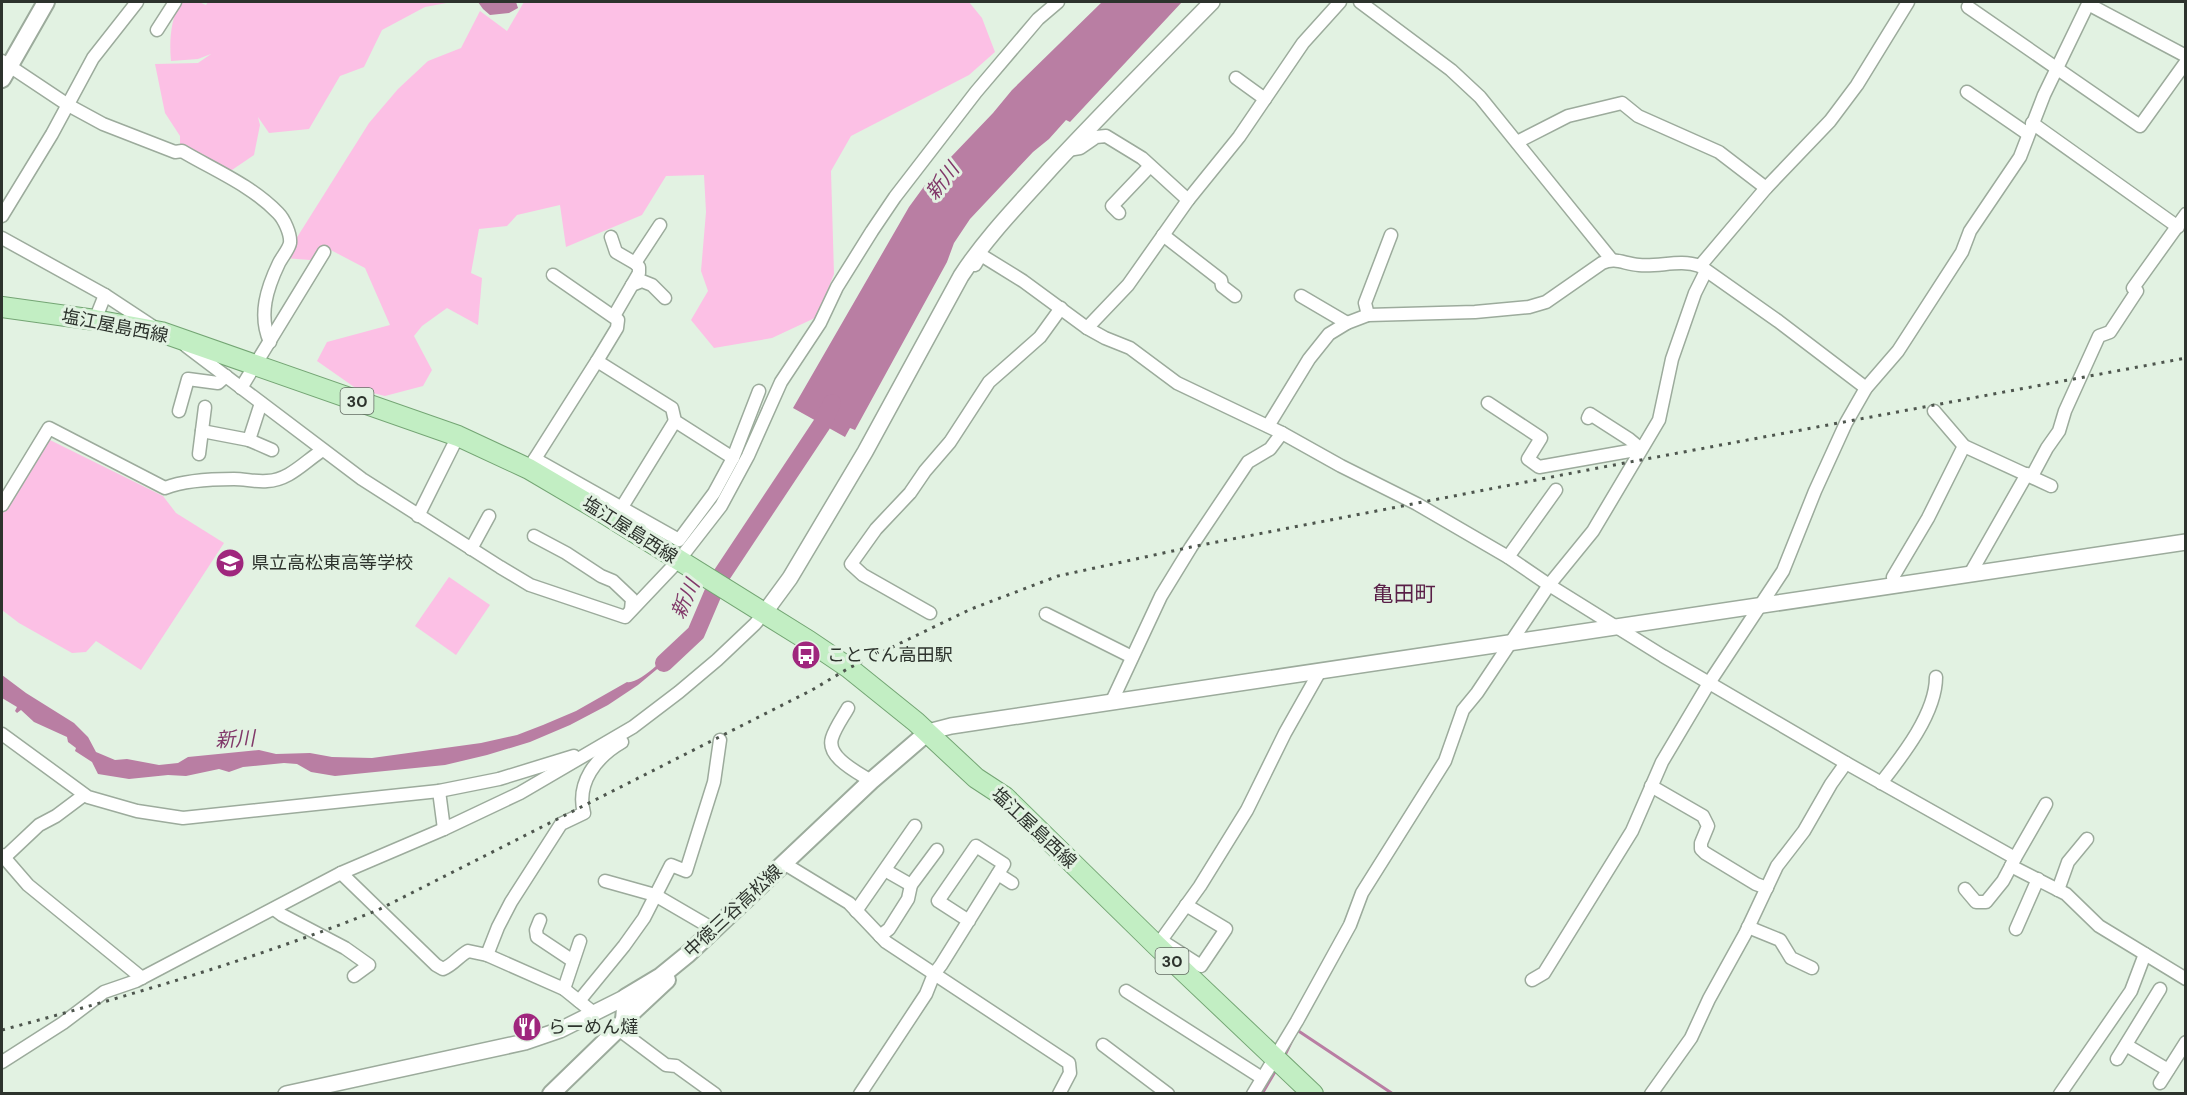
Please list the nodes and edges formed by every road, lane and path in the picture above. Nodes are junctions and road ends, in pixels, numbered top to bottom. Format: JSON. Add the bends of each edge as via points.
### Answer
{"nodes":[{"id":1,"x":46,"y":2,"type":"edge"},
{"id":2,"x":137,"y":2,"type":"edge"},
{"id":3,"x":175,"y":2,"type":"edge"},
{"id":4,"x":1058,"y":2,"type":"edge"},
{"id":5,"x":1212,"y":2,"type":"edge"},
{"id":6,"x":1340,"y":2,"type":"edge"},
{"id":7,"x":1360,"y":2,"type":"edge"},
{"id":8,"x":1908,"y":2,"type":"edge"},
{"id":9,"x":2089,"y":3,"type":"edge"},
{"id":10,"x":1968,"y":7,"type":"dead end"},
{"id":11,"x":157,"y":30,"type":"dead end"},
{"id":12,"x":2186,"y":56,"type":"edge"},
{"id":13,"x":2186,"y":62,"type":"edge"},
{"id":14,"x":4,"y":68,"type":"edge"},
{"id":15,"x":2058,"y":68,"type":"junction"},
{"id":16,"x":1236,"y":78,"type":"dead end"},
{"id":17,"x":1967,"y":92,"type":"dead end"},
{"id":18,"x":1265,"y":99,"type":"junction"},
{"id":19,"x":68,"y":105,"type":"junction"},
{"id":20,"x":2030,"y":129,"type":"junction"},
{"id":21,"x":1517,"y":142,"type":"junction"},
{"id":22,"x":1068,"y":150,"type":"junction"},
{"id":23,"x":1150,"y":166,"type":"junction"},
{"id":24,"x":1766,"y":188,"type":"junction"},
{"id":25,"x":1188,"y":200,"type":"junction"},
{"id":26,"x":1119,"y":213,"type":"dead end"},
{"id":27,"x":2186,"y":214,"type":"edge"},
{"id":28,"x":2,"y":216,"type":"edge"},
{"id":29,"x":660,"y":225,"type":"dead end"},
{"id":30,"x":2178,"y":227,"type":"junction"},
{"id":31,"x":1163,"y":235,"type":"junction"},
{"id":32,"x":1391,"y":235,"type":"dead end"},
{"id":33,"x":611,"y":237,"type":"dead end"},
{"id":34,"x":2,"y":238,"type":"edge"},
{"id":35,"x":324,"y":252,"type":"dead end"},
{"id":36,"x":1611,"y":259,"type":"junction"},
{"id":37,"x":635,"y":262,"type":"junction"},
{"id":38,"x":1703,"y":268,"type":"junction"},
{"id":39,"x":553,"y":275,"type":"dead end"},
{"id":40,"x":632,"y":285,"type":"junction"},
{"id":41,"x":105,"y":295,"type":"junction"},
{"id":42,"x":1234,"y":296,"type":"dead end"},
{"id":43,"x":1301,"y":296,"type":"dead end"},
{"id":44,"x":950,"y":297,"type":"junction"},
{"id":45,"x":665,"y":298,"type":"dead end"},
{"id":46,"x":2,"y":307,"type":"edge"},
{"id":47,"x":1061,"y":308,"type":"junction"},
{"id":48,"x":1368,"y":315,"type":"junction"},
{"id":49,"x":614,"y":316,"type":"junction"},
{"id":50,"x":95,"y":320,"type":"junction"},
{"id":51,"x":1347,"y":323,"type":"junction"},
{"id":52,"x":1087,"y":328,"type":"junction"},
{"id":53,"x":167,"y":334,"type":"junction"},
{"id":54,"x":270,"y":342,"type":"junction"},
{"id":55,"x":597,"y":361,"type":"junction"},
{"id":56,"x":255,"y":365,"type":"junction"},
{"id":57,"x":226,"y":376,"type":"junction"},
{"id":58,"x":241,"y":388,"type":"junction"},
{"id":59,"x":1866,"y":388,"type":"junction"},
{"id":60,"x":759,"y":391,"type":"dead end"},
{"id":61,"x":261,"y":403,"type":"junction"},
{"id":62,"x":1488,"y":403,"type":"dead end"},
{"id":63,"x":206,"y":407,"type":"dead end"},
{"id":64,"x":179,"y":411,"type":"dead end"},
{"id":65,"x":1934,"y":411,"type":"dead end"},
{"id":66,"x":1588,"y":418,"type":"dead end"},
{"id":67,"x":675,"y":421,"type":"junction"},
{"id":68,"x":1268,"y":426,"type":"junction"},
{"id":69,"x":202,"y":431,"type":"junction"},
{"id":70,"x":1282,"y":433,"type":"junction"},
{"id":71,"x":458,"y":436,"type":"junction"},
{"id":72,"x":249,"y":440,"type":"junction"},
{"id":73,"x":1964,"y":446,"type":"junction"},
{"id":74,"x":1641,"y":449,"type":"junction"},
{"id":75,"x":272,"y":450,"type":"dead end"},
{"id":76,"x":323,"y":450,"type":"junction"},
{"id":77,"x":199,"y":454,"type":"dead end"},
{"id":78,"x":734,"y":458,"type":"junction"},
{"id":79,"x":532,"y":464,"type":"junction"},
{"id":80,"x":2030,"y":475,"type":"junction"},
{"id":81,"x":2051,"y":486,"type":"dead end"},
{"id":82,"x":1556,"y":490,"type":"dead end"},
{"id":83,"x":2,"y":503,"type":"edge"},
{"id":84,"x":622,"y":507,"type":"junction"},
{"id":85,"x":418,"y":516,"type":"junction"},
{"id":86,"x":489,"y":516,"type":"dead end"},
{"id":87,"x":534,"y":536,"type":"dead end"},
{"id":88,"x":2186,"y":542,"type":"edge"},
{"id":89,"x":471,"y":549,"type":"junction"},
{"id":90,"x":1508,"y":557,"type":"junction"},
{"id":91,"x":683,"y":563,"type":"junction"},
{"id":92,"x":1970,"y":574,"type":"junction"},
{"id":93,"x":1549,"y":585,"type":"junction"},
{"id":94,"x":1894,"y":585,"type":"junction"},
{"id":95,"x":1760,"y":605,"type":"junction"},
{"id":96,"x":631,"y":610,"type":"junction"},
{"id":97,"x":762,"y":610,"type":"junction"},
{"id":98,"x":930,"y":613,"type":"dead end"},
{"id":99,"x":1046,"y":614,"type":"dead end"},
{"id":100,"x":1617,"y":626,"type":"junction"},
{"id":101,"x":1511,"y":642,"type":"junction"},
{"id":102,"x":1132,"y":657,"type":"junction"},
{"id":103,"x":1320,"y":671,"type":"junction"},
{"id":104,"x":1936,"y":677,"type":"dead end"},
{"id":105,"x":1709,"y":683,"type":"junction"},
{"id":106,"x":1111,"y":703,"type":"junction"},
{"id":107,"x":848,"y":708,"type":"dead end"},
{"id":108,"x":633,"y":727,"type":"junction"},
{"id":109,"x":928,"y":732,"type":"junction"},
{"id":110,"x":2,"y":734,"type":"edge"},
{"id":111,"x":720,"y":740,"type":"dead end"},
{"id":112,"x":588,"y":752,"type":"junction"},
{"id":113,"x":1846,"y":763,"type":"junction"},
{"id":114,"x":871,"y":782,"type":"junction"},
{"id":115,"x":1881,"y":783,"type":"junction"},
{"id":116,"x":1651,"y":786,"type":"junction"},
{"id":117,"x":439,"y":791,"type":"junction"},
{"id":118,"x":84,"y":795,"type":"junction"},
{"id":119,"x":2046,"y":804,"type":"dead end"},
{"id":120,"x":915,"y":826,"type":"dead end"},
{"id":121,"x":444,"y":830,"type":"junction"},
{"id":122,"x":2086,"y":839,"type":"dead end"},
{"id":123,"x":937,"y":850,"type":"dead end"},
{"id":124,"x":3,"y":857,"type":"edge"},
{"id":125,"x":2013,"y":862,"type":"junction"},
{"id":126,"x":785,"y":864,"type":"junction"},
{"id":127,"x":341,"y":873,"type":"junction"},
{"id":128,"x":890,"y":873,"type":"dead end"},
{"id":129,"x":998,"y":874,"type":"junction"},
{"id":130,"x":2038,"y":879,"type":"junction"},
{"id":131,"x":605,"y":881,"type":"dead end"},
{"id":132,"x":1012,"y":883,"type":"dead end"},
{"id":133,"x":911,"y":885,"type":"junction"},
{"id":134,"x":1767,"y":888,"type":"junction"},
{"id":135,"x":1965,"y":889,"type":"dead end"},
{"id":136,"x":2058,"y":890,"type":"junction"},
{"id":137,"x":655,"y":895,"type":"junction"},
{"id":138,"x":1186,"y":905,"type":"junction"},
{"id":139,"x":274,"y":909,"type":"junction"},
{"id":140,"x":856,"y":911,"type":"junction"},
{"id":141,"x":540,"y":920,"type":"dead end"},
{"id":142,"x":969,"y":921,"type":"junction"},
{"id":143,"x":1748,"y":927,"type":"junction"},
{"id":144,"x":2016,"y":929,"type":"dead end"},
{"id":145,"x":715,"y":930,"type":"junction"},
{"id":146,"x":880,"y":936,"type":"junction"},
{"id":147,"x":580,"y":941,"type":"dead end"},
{"id":148,"x":1159,"y":944,"type":"junction"},
{"id":149,"x":688,"y":954,"type":"junction"},
{"id":150,"x":2145,"y":954,"type":"junction"},
{"id":151,"x":487,"y":956,"type":"junction"},
{"id":152,"x":573,"y":961,"type":"junction"},
{"id":153,"x":1812,"y":968,"type":"dead end"},
{"id":154,"x":934,"y":974,"type":"junction"},
{"id":155,"x":354,"y":976,"type":"dead end"},
{"id":156,"x":142,"y":978,"type":"junction"},
{"id":157,"x":2186,"y":979,"type":"edge"},
{"id":158,"x":1532,"y":980,"type":"dead end"},
{"id":159,"x":564,"y":989,"type":"junction"},
{"id":160,"x":2160,"y":989,"type":"dead end"},
{"id":161,"x":1126,"y":991,"type":"dead end"},
{"id":162,"x":626,"y":997,"type":"junction"},
{"id":163,"x":579,"y":1001,"type":"junction"},
{"id":164,"x":595,"y":1014,"type":"junction"},
{"id":165,"x":621,"y":1025,"type":"junction"},
{"id":166,"x":2186,"y":1042,"type":"edge"},
{"id":167,"x":1103,"y":1045,"type":"dead end"},
{"id":168,"x":2126,"y":1045,"type":"junction"},
{"id":169,"x":2117,"y":1059,"type":"dead end"},
{"id":170,"x":1278,"y":1061,"type":"junction"},
{"id":171,"x":2,"y":1062,"type":"edge"},
{"id":172,"x":2168,"y":1070,"type":"junction"},
{"id":173,"x":1262,"y":1078,"type":"junction"},
{"id":174,"x":2160,"y":1083,"type":"dead end"},
{"id":175,"x":285,"y":1094,"type":"edge"},
{"id":176,"x":551,"y":1094,"type":"edge"},
{"id":177,"x":715,"y":1094,"type":"edge"},
{"id":178,"x":860,"y":1094,"type":"edge"},
{"id":179,"x":1059,"y":1094,"type":"edge"},
{"id":180,"x":1168,"y":1094,"type":"edge"},
{"id":181,"x":1253,"y":1094,"type":"edge"},
{"id":182,"x":1313,"y":1094,"type":"edge"},
{"id":183,"x":1651,"y":1094,"type":"edge"},
{"id":184,"x":2060,"y":1094,"type":"edge"}],
"edges":[{"from":1,"to":14,"type":"main road"},
{"from":2,"to":19,"type":"street","via":[[93,58]]},
{"from":3,"to":11,"type":"street"},
{"from":4,"to":91,"type":"street","via":[[1038,19],[976,92],[872,231],[781,382],[737,479]]},
{"from":5,"to":22,"type":"street"},
{"from":6,"to":18,"type":"street","via":[[1303,43]]},
{"from":7,"to":21,"type":"street","via":[[1451,70],[1480,97]]},
{"from":8,"to":24,"type":"street","via":[[1830,121]]},
{"from":9,"to":12,"type":"street"},
{"from":9,"to":15,"type":"street"},
{"from":10,"to":15,"type":"street"},
{"from":13,"to":15,"type":"street","via":[[2140,126]]},
{"from":14,"to":19,"type":"street"},
{"from":15,"to":20,"type":"street"},
{"from":16,"to":18,"type":"street"},
{"from":17,"to":20,"type":"street"},
{"from":18,"to":25,"type":"street"},
{"from":19,"to":28,"type":"street"},
{"from":19,"to":54,"type":"street","via":[[103,124],[174,152],[182,151],[238,181],[280,215],[290,243],[267,289],[264,308]]},
{"from":20,"to":30,"type":"street"},
{"from":20,"to":59,"type":"street","via":[[2020,158],[1970,231],[1962,252],[1898,351]]},
{"from":21,"to":24,"type":"street","via":[[1568,116],[1622,104],[1638,117],[1719,152]]},
{"from":21,"to":36,"type":"street"},
{"from":22,"to":23,"type":"street","via":[[1106,136]]},
{"from":22,"to":44,"type":"street","via":[[991,233]]},
{"from":23,"to":25,"type":"street"},
{"from":23,"to":26,"type":"street","via":[[1112,206]]},
{"from":24,"to":38,"type":"street"},
{"from":25,"to":31,"type":"street"},
{"from":27,"to":30,"type":"street"},
{"from":29,"to":37,"type":"street"},
{"from":30,"to":80,"type":"street","via":[[2133,288],[2137,291],[2110,332],[2099,336],[2059,431]]},
{"from":31,"to":42,"type":"street","via":[[1221,279],[1221,286]]},
{"from":31,"to":52,"type":"street","via":[[1128,285]]},
{"from":32,"to":48,"type":"street","via":[[1365,303]]},
{"from":33,"to":37,"type":"street","via":[[616,252]]},
{"from":34,"to":41,"type":"street"},
{"from":35,"to":54,"type":"street"},
{"from":36,"to":38,"type":"street","via":[[1638,265],[1690,262]]},
{"from":36,"to":48,"type":"street","via":[[1546,302],[1530,307]]},
{"from":37,"to":40,"type":"street","via":[[639,273]]},
{"from":38,"to":59,"type":"street"},
{"from":38,"to":74,"type":"street","via":[[1672,360],[1659,420]]},
{"from":39,"to":49,"type":"street"},
{"from":40,"to":45,"type":"street","via":[[642,281]]},
{"from":40,"to":49,"type":"street"},
{"from":41,"to":50,"type":"street"},
{"from":41,"to":53,"type":"street"},
{"from":43,"to":51,"type":"street"},
{"from":44,"to":47,"type":"street","via":[[957,296],[981,255]]},
{"from":44,"to":97,"type":"street","via":[[790,578]]},
{"from":46,"to":50,"type":"main road","name":"塩江屋島西線","number":"30"},
{"from":47,"to":52,"type":"street"},
{"from":47,"to":98,"type":"street","via":[[1040,337],[989,382],[950,442],[850,564]]},
{"from":48,"to":51,"type":"street"},
{"from":49,"to":55,"type":"street","via":[[617,328]]},
{"from":50,"to":53,"type":"main road","name":"塩江屋島西線","number":"30"},
{"from":51,"to":68,"type":"street","via":[[1329,334],[1309,359]]},
{"from":52,"to":68,"type":"street","via":[[1130,348],[1177,383]]},
{"from":53,"to":56,"type":"main road","name":"塩江屋島西線","number":"30"},
{"from":53,"to":57,"type":"street"},
{"from":54,"to":56,"type":"street"},
{"from":55,"to":67,"type":"street","via":[[672,408]]},
{"from":55,"to":79,"type":"street"},
{"from":56,"to":58,"type":"street"},
{"from":56,"to":71,"type":"main road","name":"塩江屋島西線","number":"30"},
{"from":57,"to":58,"type":"street"},
{"from":57,"to":64,"type":"street","via":[[218,383],[188,378]]},
{"from":58,"to":61,"type":"street"},
{"from":59,"to":95,"type":"street","via":[[1815,491],[1784,571]]},
{"from":60,"to":78,"type":"street"},
{"from":61,"to":72,"type":"street"},
{"from":61,"to":76,"type":"street"},
{"from":62,"to":74,"type":"street","via":[[1541,438],[1528,459],[1539,467]]},
{"from":63,"to":69,"type":"street"},
{"from":65,"to":73,"type":"street"},
{"from":66,"to":74,"type":"street","via":[[1590,414]]},
{"from":67,"to":78,"type":"street"},
{"from":67,"to":84,"type":"street"},
{"from":68,"to":70,"type":"street"},
{"from":69,"to":72,"type":"street"},
{"from":69,"to":77,"type":"street"},
{"from":70,"to":90,"type":"street","via":[[1418,504]]},
{"from":70,"to":102,"type":"street","via":[[1269,449],[1248,462],[1229,488],[1161,596]]},
{"from":71,"to":79,"type":"main road","name":"塩江屋島西線","number":"30"},
{"from":71,"to":85,"type":"street"},
{"from":72,"to":75,"type":"street"},
{"from":73,"to":80,"type":"street"},
{"from":73,"to":94,"type":"street","via":[[1893,577]]},
{"from":74,"to":93,"type":"street","via":[[1593,531]]},
{"from":76,"to":83,"type":"street","via":[[299,469],[268,481],[234,479],[165,488],[49,428]]},
{"from":76,"to":85,"type":"street"},
{"from":78,"to":84,"type":"street","via":[[679,540]]},
{"from":79,"to":84,"type":"street"},
{"from":79,"to":91,"type":"main road","name":"塩江屋島西線","number":"30"},
{"from":80,"to":81,"type":"street"},
{"from":80,"to":92,"type":"street"},
{"from":82,"to":90,"type":"street"},
{"from":85,"to":89,"type":"street"},
{"from":86,"to":89,"type":"street"},
{"from":87,"to":96,"type":"street","via":[[613,581],[632,599]]},
{"from":88,"to":92,"type":"street"},
{"from":89,"to":96,"type":"street","via":[[530,585],[625,617]]},
{"from":90,"to":93,"type":"street"},
{"from":91,"to":96,"type":"street"},
{"from":91,"to":97,"type":"main road","name":"塩江屋島西線","number":"30"},
{"from":92,"to":94,"type":"street"},
{"from":93,"to":100,"type":"street"},
{"from":93,"to":101,"type":"street"},
{"from":94,"to":95,"type":"street"},
{"from":95,"to":100,"type":"street"},
{"from":95,"to":105,"type":"street"},
{"from":97,"to":108,"type":"street","via":[[755,624],[717,660]]},
{"from":97,"to":109,"type":"main road","name":"塩江屋島西線","number":"30","via":[[849,668]]},
{"from":99,"to":102,"type":"street"},
{"from":100,"to":101,"type":"street"},
{"from":100,"to":105,"type":"street"},
{"from":101,"to":103,"type":"street"},
{"from":101,"to":170,"type":"street","via":[[1463,710],[1436,778],[1362,893],[1350,925]]},
{"from":102,"to":106,"type":"street"},
{"from":103,"to":106,"type":"street"},
{"from":103,"to":138,"type":"street","via":[[1247,810]]},
{"from":104,"to":115,"type":"street","via":[[1930,706]]},
{"from":105,"to":113,"type":"street"},
{"from":105,"to":116,"type":"street"},
{"from":106,"to":109,"type":"street"},
{"from":107,"to":114,"type":"street","via":[[831,746],[834,754]]},
{"from":108,"to":112,"type":"street"},
{"from":108,"to":151,"type":"street","via":[[629,738],[610,748],[594,765],[580,796],[584,813],[561,824],[511,902]]},
{"from":109,"to":114,"type":"main road","name":"中徳三谷高松線"},
{"from":109,"to":148,"type":"main road","name":"塩江屋島西線","number":"30","via":[[976,778],[1005,797]]},
{"from":110,"to":118,"type":"street"},
{"from":111,"to":137,"type":"street","via":[[714,782],[686,871],[671,865]]},
{"from":112,"to":117,"type":"street","via":[[500,779]]},
{"from":112,"to":121,"type":"street","via":[[520,793]]},
{"from":113,"to":115,"type":"street"},
{"from":113,"to":134,"type":"street"},
{"from":114,"to":126,"type":"main road","name":"中徳三谷高松線"},
{"from":115,"to":125,"type":"street"},
{"from":116,"to":134,"type":"street","via":[[1703,816],[1708,826],[1701,843],[1705,853]]},
{"from":116,"to":158,"type":"street","via":[[1626,842],[1544,973]]},
{"from":117,"to":118,"type":"street","via":[[183,818],[137,812]]},
{"from":117,"to":121,"type":"street"},
{"from":118,"to":124,"type":"street","via":[[39,825]]},
{"from":119,"to":125,"type":"street"},
{"from":120,"to":140,"type":"street"},
{"from":121,"to":127,"type":"street"},
{"from":122,"to":136,"type":"street","via":[[2068,861]]},
{"from":123,"to":133,"type":"street"},
{"from":124,"to":156,"type":"street","via":[[28,885]]},
{"from":125,"to":130,"type":"street"},
{"from":125,"to":135,"type":"street","via":[[1986,902],[1976,902]]},
{"from":126,"to":140,"type":"street"},
{"from":126,"to":145,"type":"main road","name":"中徳三谷高松線"},
{"from":127,"to":139,"type":"street"},
{"from":127,"to":151,"type":"street","via":[[443,969],[468,951]]},
{"from":128,"to":133,"type":"street"},
{"from":129,"to":132,"type":"street"},
{"from":129,"to":142,"type":"street"},
{"from":129,"to":142,"type":"street","via":[[1004,864],[976,846],[938,902]]},
{"from":130,"to":136,"type":"street"},
{"from":130,"to":144,"type":"street"},
{"from":131,"to":137,"type":"street"},
{"from":133,"to":146,"type":"street","via":[[908,899]]},
{"from":134,"to":143,"type":"street"},
{"from":136,"to":150,"type":"street","via":[[2099,926]]},
{"from":137,"to":145,"type":"street"},
{"from":137,"to":163,"type":"street","via":[[624,946]]},
{"from":138,"to":148,"type":"street"},
{"from":138,"to":148,"type":"street","via":[[1226,929],[1202,966]]},
{"from":139,"to":155,"type":"street","via":[[369,965]]},
{"from":139,"to":156,"type":"street"},
{"from":140,"to":146,"type":"street"},
{"from":141,"to":152,"type":"street","via":[[537,937]]},
{"from":142,"to":154,"type":"street"},
{"from":143,"to":153,"type":"street","via":[[1780,940],[1791,958]]},
{"from":143,"to":183,"type":"street","via":[[1690,1038]]},
{"from":145,"to":149,"type":"main road","name":"中徳三谷高松線"},
{"from":146,"to":154,"type":"street"},
{"from":147,"to":152,"type":"street"},
{"from":148,"to":170,"type":"main road","name":"塩江屋島西線","number":"30"},
{"from":149,"to":162,"type":"main road","name":"中徳三谷高松線"},
{"from":149,"to":165,"type":"main road","via":[[671,977]]},
{"from":150,"to":157,"type":"street"},
{"from":150,"to":184,"type":"street","via":[[2131,991]]},
{"from":151,"to":159,"type":"street"},
{"from":152,"to":159,"type":"street"},
{"from":154,"to":178,"type":"street","via":[[926,994]]},
{"from":154,"to":179,"type":"street","via":[[1069,1063],[1070,1073]]},
{"from":156,"to":171,"type":"street","via":[[104,992]]},
{"from":159,"to":163,"type":"street"},
{"from":160,"to":168,"type":"street"},
{"from":161,"to":173,"type":"street"},
{"from":162,"to":164,"type":"street"},
{"from":162,"to":165,"type":"main road"},
{"from":163,"to":164,"type":"street"},
{"from":164,"to":175,"type":"street","via":[[525,1042]]},
{"from":165,"to":176,"type":"main road"},
{"from":165,"to":177,"type":"street","via":[[666,1065],[676,1066]]},
{"from":166,"to":172,"type":"street"},
{"from":167,"to":180,"type":"street"},
{"from":168,"to":169,"type":"street"},
{"from":168,"to":172,"type":"street"},
{"from":170,"to":173,"type":"street"},
{"from":170,"to":182,"type":"main road","name":"塩江屋島西線","number":"30"},
{"from":172,"to":174,"type":"street"},
{"from":173,"to":181,"type":"street"}]}
